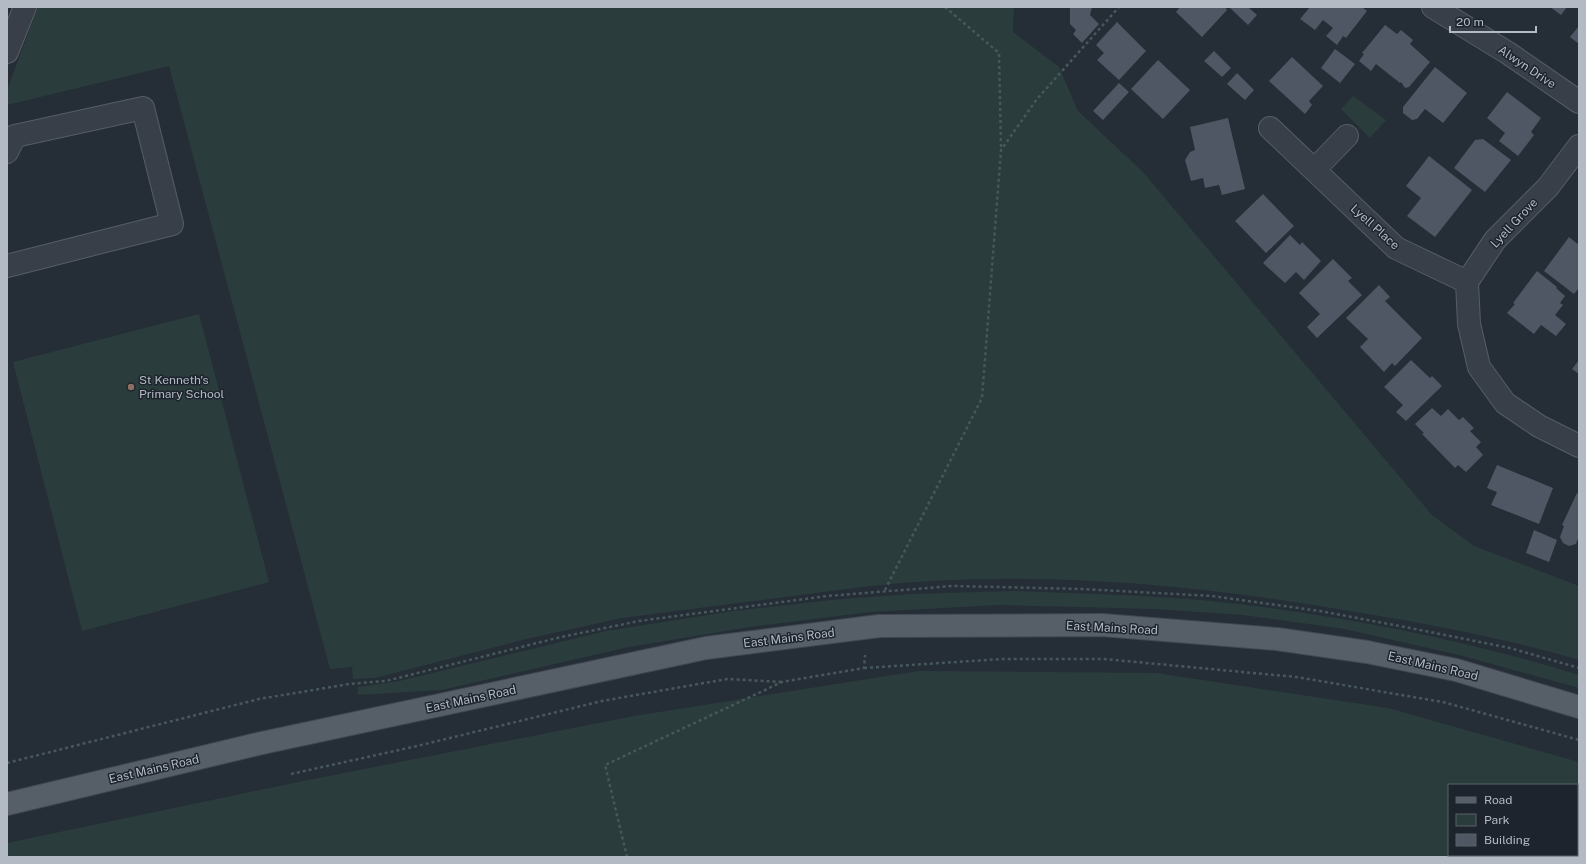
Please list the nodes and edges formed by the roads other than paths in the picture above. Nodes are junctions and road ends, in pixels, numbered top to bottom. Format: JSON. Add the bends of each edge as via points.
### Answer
{"nodes":[{"id":1,"x":25,"y":7,"type":"edge"},
{"id":2,"x":1447,"y":10,"type":"edge"},
{"id":3,"x":7,"y":52,"type":"edge"},
{"id":4,"x":1579,"y":102,"type":"edge"},
{"id":5,"x":1270,"y":128,"type":"dead end"},
{"id":6,"x":1347,"y":136,"type":"dead end"},
{"id":7,"x":1579,"y":146,"type":"edge"},
{"id":8,"x":7,"y":152,"type":"edge"},
{"id":9,"x":1314,"y":170,"type":"junction"},
{"id":10,"x":7,"y":266,"type":"edge"},
{"id":11,"x":1467,"y":282,"type":"junction"},
{"id":12,"x":1579,"y":446,"type":"edge"},
{"id":13,"x":1579,"y":706,"type":"edge"},
{"id":14,"x":7,"y":804,"type":"edge"}],
"edges":[{"from":1,"to":3,"type":"street"},
{"from":2,"to":4,"type":"street","name":"Alwyn Drive"},
{"from":5,"to":9,"type":"street","name":"Lyell Place"},
{"from":6,"to":9,"type":"street"},
{"from":7,"to":11,"type":"street","name":"Lyell Grove","via":[[1548,187],[1495,240]]},
{"from":8,"to":10,"type":"street","via":[[15,136],[143,108],[172,224]]},
{"from":9,"to":11,"type":"street","name":"Lyell Place","via":[[1396,248]]},
{"from":11,"to":12,"type":"street","via":[[1469,324],[1479,367],[1505,403],[1539,426]]},
{"from":13,"to":14,"type":"main road","name":"East Mains Road","via":[[1456,670],[1367,652],[1277,639],[1102,625],[887,626],[706,648],[262,743]]}]}
